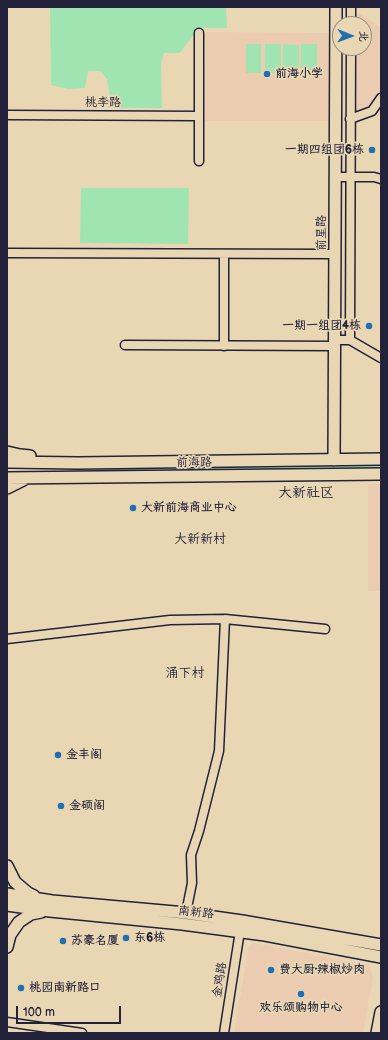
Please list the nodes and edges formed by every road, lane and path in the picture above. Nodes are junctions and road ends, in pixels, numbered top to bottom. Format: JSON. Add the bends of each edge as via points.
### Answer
{"nodes":[{"id":1,"x":336,"y":7,"type":"edge"},
{"id":2,"x":199,"y":33,"type":"dead end"},
{"id":3,"x":350,"y":56,"type":"edge"},
{"id":4,"x":381,"y":98,"type":"edge"},
{"id":5,"x":7,"y":115,"type":"edge"},
{"id":6,"x":199,"y":116,"type":"junction"},
{"id":7,"x":350,"y":119,"type":"junction"},
{"id":8,"x":199,"y":161,"type":"dead end"},
{"id":9,"x":335,"y":177,"type":"junction"},
{"id":10,"x":350,"y":177,"type":"junction"},
{"id":11,"x":381,"y":179,"type":"edge"},
{"id":12,"x":7,"y":252,"type":"edge"},
{"id":13,"x":224,"y":254,"type":"junction"},
{"id":14,"x":335,"y":254,"type":"junction"},
{"id":15,"x":350,"y":340,"type":"junction"},
{"id":16,"x":334,"y":343,"type":"junction"},
{"id":17,"x":125,"y":345,"type":"dead end"},
{"id":18,"x":224,"y":346,"type":"junction"},
{"id":19,"x":380,"y":355,"type":"edge"},
{"id":20,"x":7,"y":452,"type":"edge"},
{"id":21,"x":381,"y":459,"type":"edge"},
{"id":22,"x":334,"y":460,"type":"junction"},
{"id":23,"x":7,"y":462,"type":"edge"},
{"id":24,"x":78,"y":463,"type":"junction"},
{"id":25,"x":381,"y":474,"type":"edge"},
{"id":26,"x":7,"y":478,"type":"edge"},
{"id":27,"x":29,"y":478,"type":"junction"},
{"id":28,"x":7,"y":488,"type":"edge"},
{"id":29,"x":225,"y":619,"type":"junction"},
{"id":30,"x":325,"y":629,"type":"dead end"},
{"id":31,"x":7,"y":639,"type":"edge"},
{"id":32,"x":7,"y":866,"type":"edge"},
{"id":33,"x":7,"y":894,"type":"edge"},
{"id":34,"x":7,"y":905,"type":"edge"},
{"id":35,"x":51,"y":906,"type":"junction"},
{"id":36,"x":186,"y":913,"type":"junction"},
{"id":37,"x":240,"y":931,"type":"junction"},
{"id":38,"x":381,"y":945,"type":"edge"},
{"id":39,"x":7,"y":947,"type":"edge"},
{"id":40,"x":381,"y":956,"type":"edge"},
{"id":41,"x":381,"y":1012,"type":"edge"},
{"id":42,"x":7,"y":1022,"type":"edge"},
{"id":43,"x":82,"y":1033,"type":"edge"},
{"id":44,"x":224,"y":1033,"type":"edge"},
{"id":45,"x":377,"y":1033,"type":"edge"}],
"edges":[{"from":1,"to":9,"type":"main road","name":"前星路"},
{"from":2,"to":6,"type":"street"},
{"from":3,"to":7,"type":"street"},
{"from":4,"to":7,"type":"street","via":[[372,111]]},
{"from":5,"to":6,"type":"street","name":"桃李路"},
{"from":6,"to":8,"type":"street"},
{"from":7,"to":10,"type":"street"},
{"from":9,"to":10,"type":"street"},
{"from":9,"to":14,"type":"main road","name":"前星路"},
{"from":10,"to":11,"type":"street"},
{"from":10,"to":15,"type":"street"},
{"from":12,"to":13,"type":"street"},
{"from":13,"to":14,"type":"street"},
{"from":13,"to":18,"type":"street"},
{"from":14,"to":16,"type":"main road","name":"前星路"},
{"from":15,"to":16,"type":"street"},
{"from":15,"to":19,"type":"street"},
{"from":16,"to":18,"type":"street"},
{"from":16,"to":22,"type":"main road","name":"前星路"},
{"from":17,"to":18,"type":"street"},
{"from":20,"to":24,"type":"main road"},
{"from":21,"to":22,"type":"main road","name":"前海路"},
{"from":22,"to":24,"type":"main road","name":"前海路"},
{"from":23,"to":24,"type":"main road","name":"前海路"},
{"from":25,"to":27,"type":"main road","name":"前海路"},
{"from":26,"to":27,"type":"main road","name":"前海路"},
{"from":27,"to":28,"type":"main road"},
{"from":29,"to":30,"type":"street"},
{"from":29,"to":31,"type":"street","via":[[170,620]]},
{"from":29,"to":36,"type":"street","via":[[219,751],[192,855],[192,883]]},
{"from":32,"to":35,"type":"main road","via":[[20,887]]},
{"from":33,"to":35,"type":"main road","name":"南新路"},
{"from":34,"to":35,"type":"main road","name":"南新路"},
{"from":35,"to":36,"type":"main road","name":"南新路"},
{"from":35,"to":37,"type":"main road","name":"南新路"},
{"from":35,"to":39,"type":"main road","via":[[19,922],[10,935]]},
{"from":36,"to":38,"type":"main road","name":"南新路","via":[[272,925]]},
{"from":37,"to":40,"type":"main road","name":"南新路"},
{"from":37,"to":44,"type":"street","name":"金鸡路"},
{"from":41,"to":45,"type":"main road"},
{"from":42,"to":43,"type":"street"}]}
